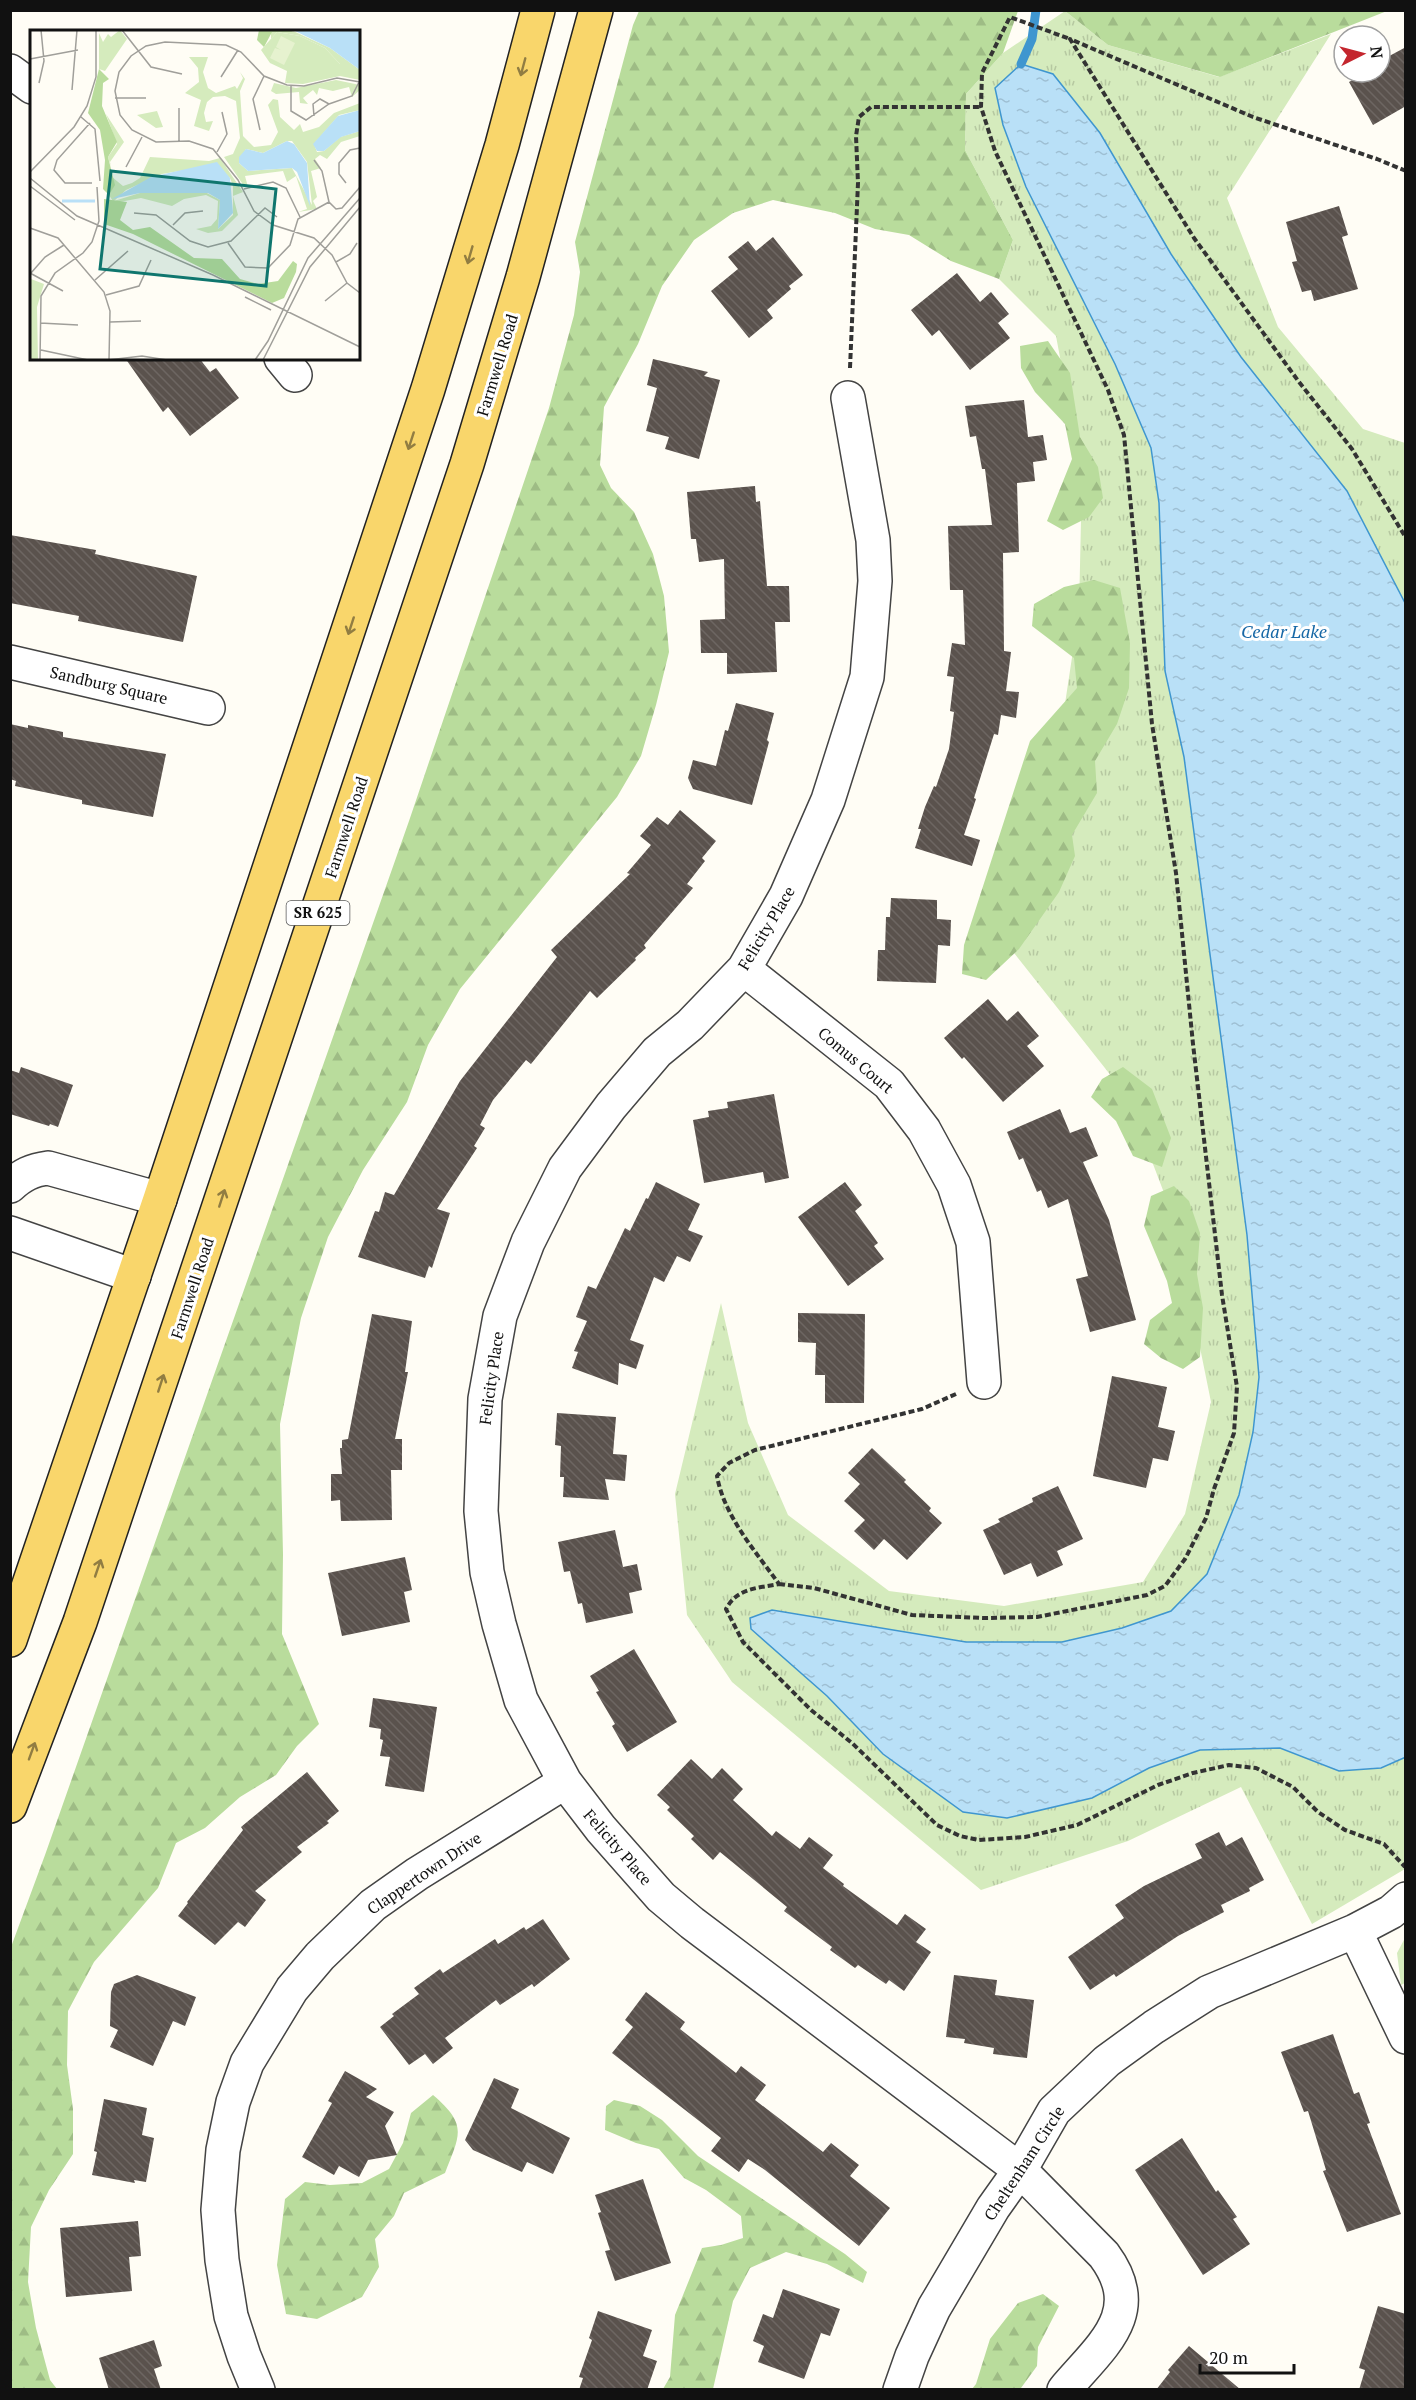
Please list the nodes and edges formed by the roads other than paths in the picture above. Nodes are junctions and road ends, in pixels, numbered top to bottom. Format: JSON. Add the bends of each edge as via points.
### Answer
{"nodes":[{"id":1,"x":538,"y":10,"type":"edge"},
{"id":2,"x":596,"y":10,"type":"edge"},
{"id":3,"x":10,"y":71,"type":"edge"},
{"id":4,"x":30,"y":86,"type":"edge"},
{"id":5,"x":848,"y":398,"type":"road end"},
{"id":6,"x":10,"y":662,"type":"edge"},
{"id":7,"x":208,"y":708,"type":"dead end"},
{"id":8,"x":744,"y":969,"type":"junction"},
{"id":9,"x":10,"y":1186,"type":"edge"},
{"id":10,"x":160,"y":1199,"type":"junction"},
{"id":11,"x":10,"y":1233,"type":"edge"},
{"id":12,"x":134,"y":1276,"type":"junction"},
{"id":13,"x":984,"y":1382,"type":"road end"},
{"id":14,"x":10,"y":1640,"type":"edge"},
{"id":15,"x":565,"y":1782,"type":"junction"},
{"id":16,"x":10,"y":1806,"type":"edge"},
{"id":17,"x":1406,"y":1899,"type":"edge"},
{"id":18,"x":1355,"y":1931,"type":"junction"},
{"id":19,"x":1406,"y":2037,"type":"edge"},
{"id":20,"x":1020,"y":2170,"type":"junction"},
{"id":21,"x":258,"y":2390,"type":"edge"},
{"id":22,"x":900,"y":2390,"type":"edge"},
{"id":23,"x":1064,"y":2390,"type":"edge"}],
"edges":[{"from":1,"to":10,"type":"main road","one_way":true,"via":[[446,334]]},
{"from":16,"to":2,"type":"main road","name":"Farmwell Road","number":"SR 625","one_way":true,"via":[[84,1611],[463,476],[524,277]]},
{"from":3,"to":4,"type":"street"},
{"from":5,"to":8,"type":"street","name":"Felicity Place","via":[[873,540],[875,581],[867,677],[828,800],[801,866]]},
{"from":6,"to":7,"type":"street","name":"Sandburg Square"},
{"from":8,"to":13,"type":"street","name":"Comus Court","via":[[889,1084],[924,1130],[954,1185],[973,1242]]},
{"from":8,"to":15,"type":"street","name":"Felicity Place","via":[[690,1025],[657,1052],[565,1168],[528,1242],[493,1346],[484,1399],[481,1510],[487,1572],[521,1700]]},
{"from":9,"to":10,"type":"street","via":[[34,1170],[48,1168]]},
{"from":10,"to":12,"type":"main road"},
{"from":11,"to":12,"type":"street"},
{"from":12,"to":14,"type":"main road"},
{"from":15,"to":20,"type":"street","name":"Felicity Place","via":[[662,1897],[692,1923]]},
{"from":15,"to":21,"type":"street","name":"Clappertown Drive","via":[[373,1905],[292,1989],[248,2062],[233,2102],[223,2150],[218,2210],[231,2316]]},
{"from":17,"to":18,"type":"street","name":"Cheltenham Circle","via":[[1391,1912]]},
{"from":18,"to":19,"type":"street"},
{"from":18,"to":20,"type":"street","name":"Cheltenham Circle","via":[[1209,1992],[1154,2027],[1107,2061],[1054,2111]]},
{"from":20,"to":22,"type":"street","name":"Cheltenham Circle","via":[[934,2308]]},
{"from":20,"to":23,"type":"street","name":"Felicity Place","via":[[1104,2255],[1120,2280],[1123,2293],[1117,2323]]}]}
